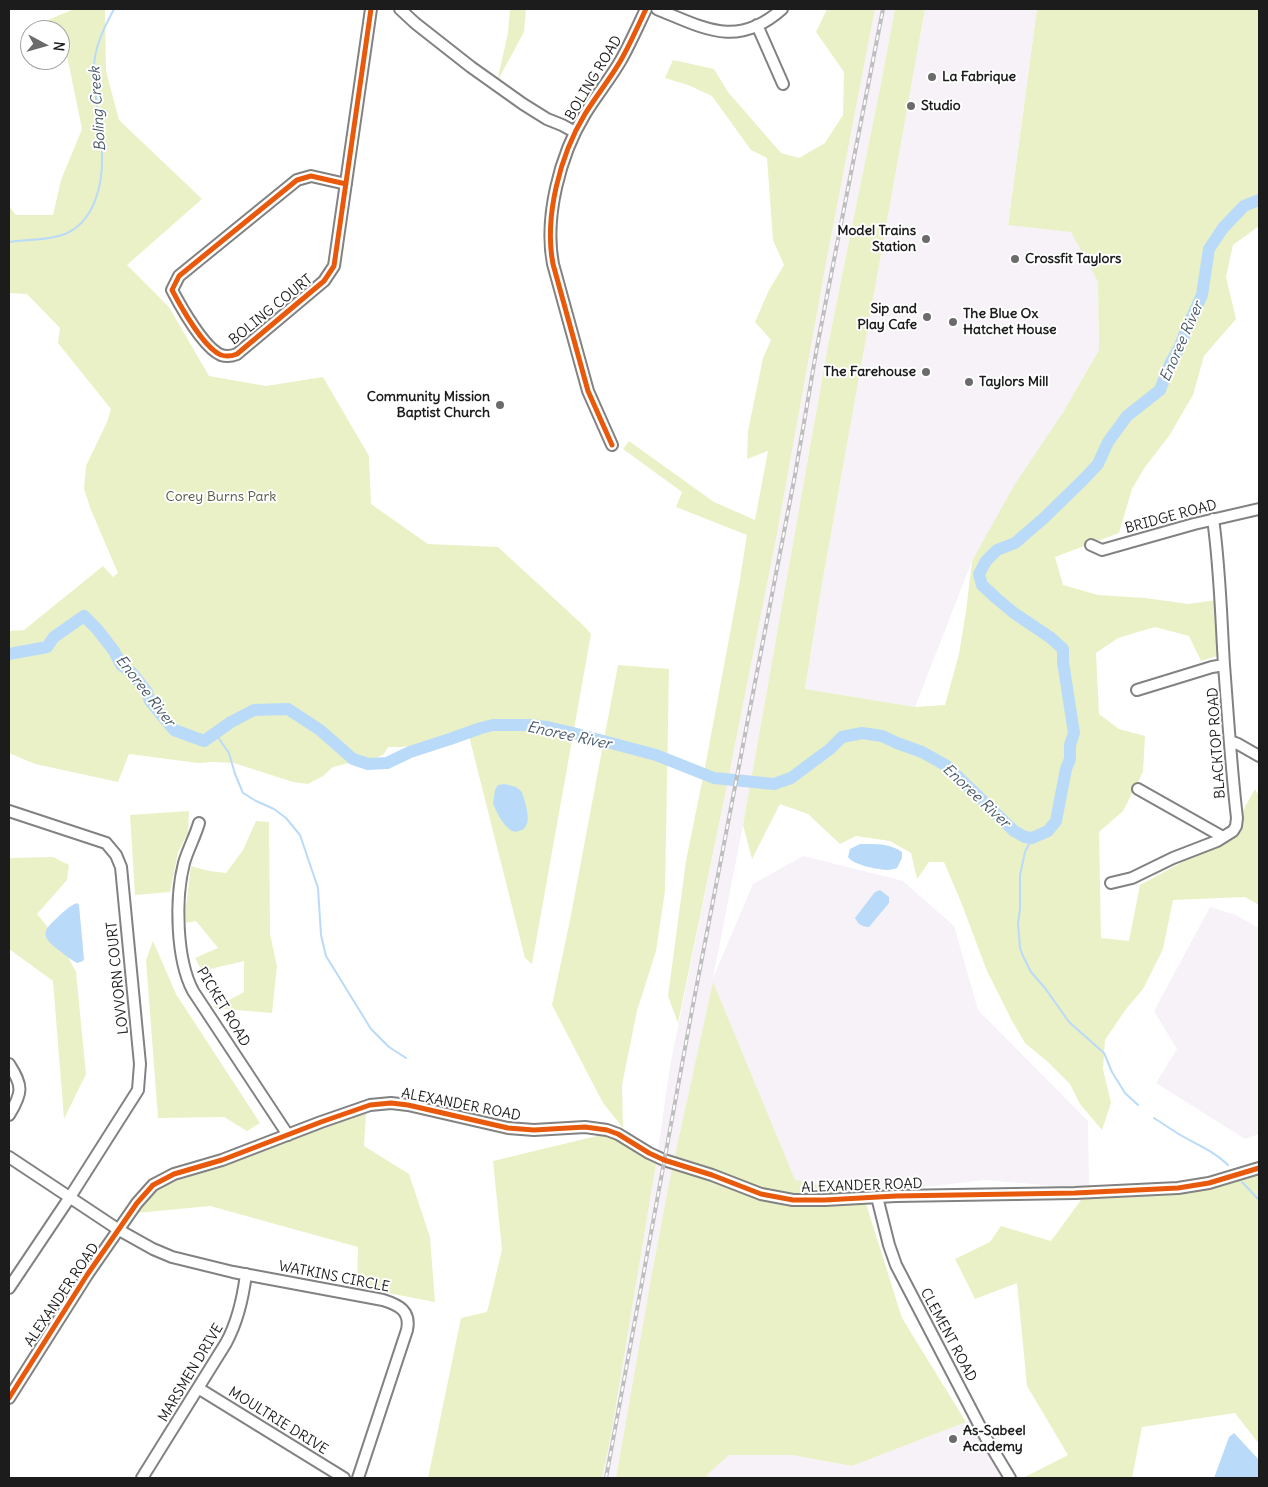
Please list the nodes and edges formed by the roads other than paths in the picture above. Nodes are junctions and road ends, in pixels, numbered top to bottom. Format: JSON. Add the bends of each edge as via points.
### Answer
{"nodes":[{"id":1,"x":371,"y":9,"type":"edge"},
{"id":2,"x":400,"y":9,"type":"edge"},
{"id":3,"x":646,"y":9,"type":"edge"},
{"id":4,"x":657,"y":9,"type":"edge"},
{"id":5,"x":782,"y":9,"type":"edge"},
{"id":6,"x":758,"y":26,"type":"junction"},
{"id":7,"x":783,"y":84,"type":"dead end"},
{"id":8,"x":575,"y":132,"type":"junction"},
{"id":9,"x":346,"y":184,"type":"junction"},
{"id":10,"x":612,"y":445,"type":"dead end"},
{"id":11,"x":1259,"y":509,"type":"edge"},
{"id":12,"x":1213,"y":519,"type":"junction"},
{"id":13,"x":1091,"y":546,"type":"dead end"},
{"id":14,"x":1224,"y":665,"type":"junction"},
{"id":15,"x":1137,"y":690,"type":"dead end"},
{"id":16,"x":1230,"y":741,"type":"junction"},
{"id":17,"x":1259,"y":756,"type":"edge"},
{"id":18,"x":1138,"y":789,"type":"dead end"},
{"id":19,"x":9,"y":812,"type":"edge"},
{"id":20,"x":199,"y":823,"type":"dead end"},
{"id":21,"x":1223,"y":837,"type":"junction"},
{"id":22,"x":1110,"y":884,"type":"dead end"},
{"id":23,"x":9,"y":1064,"type":"edge"},
{"id":24,"x":9,"y":1115,"type":"edge"},
{"id":25,"x":288,"y":1135,"type":"junction"},
{"id":26,"x":9,"y":1157,"type":"edge"},
{"id":27,"x":1259,"y":1168,"type":"edge"},
{"id":28,"x":70,"y":1197,"type":"junction"},
{"id":29,"x":876,"y":1197,"type":"junction"},
{"id":30,"x":119,"y":1230,"type":"junction"},
{"id":31,"x":246,"y":1274,"type":"junction"},
{"id":32,"x":9,"y":1288,"type":"edge"},
{"id":33,"x":198,"y":1388,"type":"junction"},
{"id":34,"x":9,"y":1398,"type":"edge"},
{"id":35,"x":142,"y":1478,"type":"edge"},
{"id":36,"x":344,"y":1478,"type":"edge"},
{"id":37,"x":358,"y":1478,"type":"edge"},
{"id":38,"x":1010,"y":1478,"type":"edge"}],
"edges":[{"from":1,"to":9,"type":"street","name":"BOLING COURT"},
{"from":2,"to":8,"type":"street","name":"BOLING ROAD","via":[[457,56],[526,105]]},
{"from":3,"to":8,"type":"street","name":"BOLING ROAD","via":[[620,61]]},
{"from":4,"to":6,"type":"street","via":[[715,31]]},
{"from":5,"to":6,"type":"street"},
{"from":6,"to":7,"type":"street"},
{"from":8,"to":10,"type":"street","via":[[560,175],[551,216],[552,255],[588,391]]},
{"from":9,"to":9,"type":"street","name":"BOLING COURT","via":[[311,176],[297,180],[179,276],[172,290],[212,349],[226,356],[237,354],[327,278],[336,259]]},
{"from":11,"to":12,"type":"street","name":"BRIDGE ROAD"},
{"from":12,"to":13,"type":"street","name":"BRIDGE ROAD","via":[[1102,550]]},
{"from":12,"to":14,"type":"street","name":"BLACKTOP ROAD"},
{"from":14,"to":15,"type":"street"},
{"from":14,"to":16,"type":"street","name":"BLACKTOP ROAD"},
{"from":16,"to":17,"type":"street"},
{"from":16,"to":21,"type":"street","name":"BLACKTOP ROAD","via":[[1237,818],[1233,831]]},
{"from":18,"to":21,"type":"street"},
{"from":19,"to":28,"type":"street","name":"LOVVORN COURT","via":[[106,843],[121,867],[140,1064],[138,1090]]},
{"from":20,"to":25,"type":"street","name":"PICKET ROAD","via":[[185,860],[180,885],[180,932],[185,972],[193,991]]},
{"from":21,"to":22,"type":"street","name":"BLACKTOP ROAD","via":[[1132,878]]},
{"from":23,"to":24,"type":"street","via":[[19,1079],[20,1091]]},
{"from":25,"to":29,"type":"street","name":"ALEXANDER ROAD","via":[[370,1105],[400,1104],[508,1128],[585,1127],[607,1130],[657,1158],[771,1196],[793,1200]]},
{"from":25,"to":30,"type":"street","name":"ALEXANDER ROAD","via":[[161,1179],[146,1191]]},
{"from":26,"to":28,"type":"street","name":"WATKINS CIRCLE"},
{"from":27,"to":29,"type":"street","name":"ALEXANDER ROAD","via":[[1209,1183],[1178,1188]]},
{"from":28,"to":30,"type":"street","name":"WATKINS CIRCLE"},
{"from":28,"to":32,"type":"street","name":"LOVVORN COURT"},
{"from":29,"to":38,"type":"street","name":"CLEMENT ROAD","via":[[896,1265]]},
{"from":30,"to":31,"type":"street","name":"WATKINS CIRCLE","via":[[172,1257]]},
{"from":30,"to":34,"type":"street","name":"ALEXANDER ROAD"},
{"from":31,"to":33,"type":"street","name":"MARSMEN DRIVE","via":[[233,1330]]},
{"from":31,"to":37,"type":"street","name":"WATKINS CIRCLE","via":[[383,1300],[396,1304],[404,1312],[408,1320],[407,1330]]},
{"from":33,"to":35,"type":"street","name":"MARSMEN DRIVE"},
{"from":33,"to":36,"type":"street","name":"MOULTRIE DRIVE"}]}
